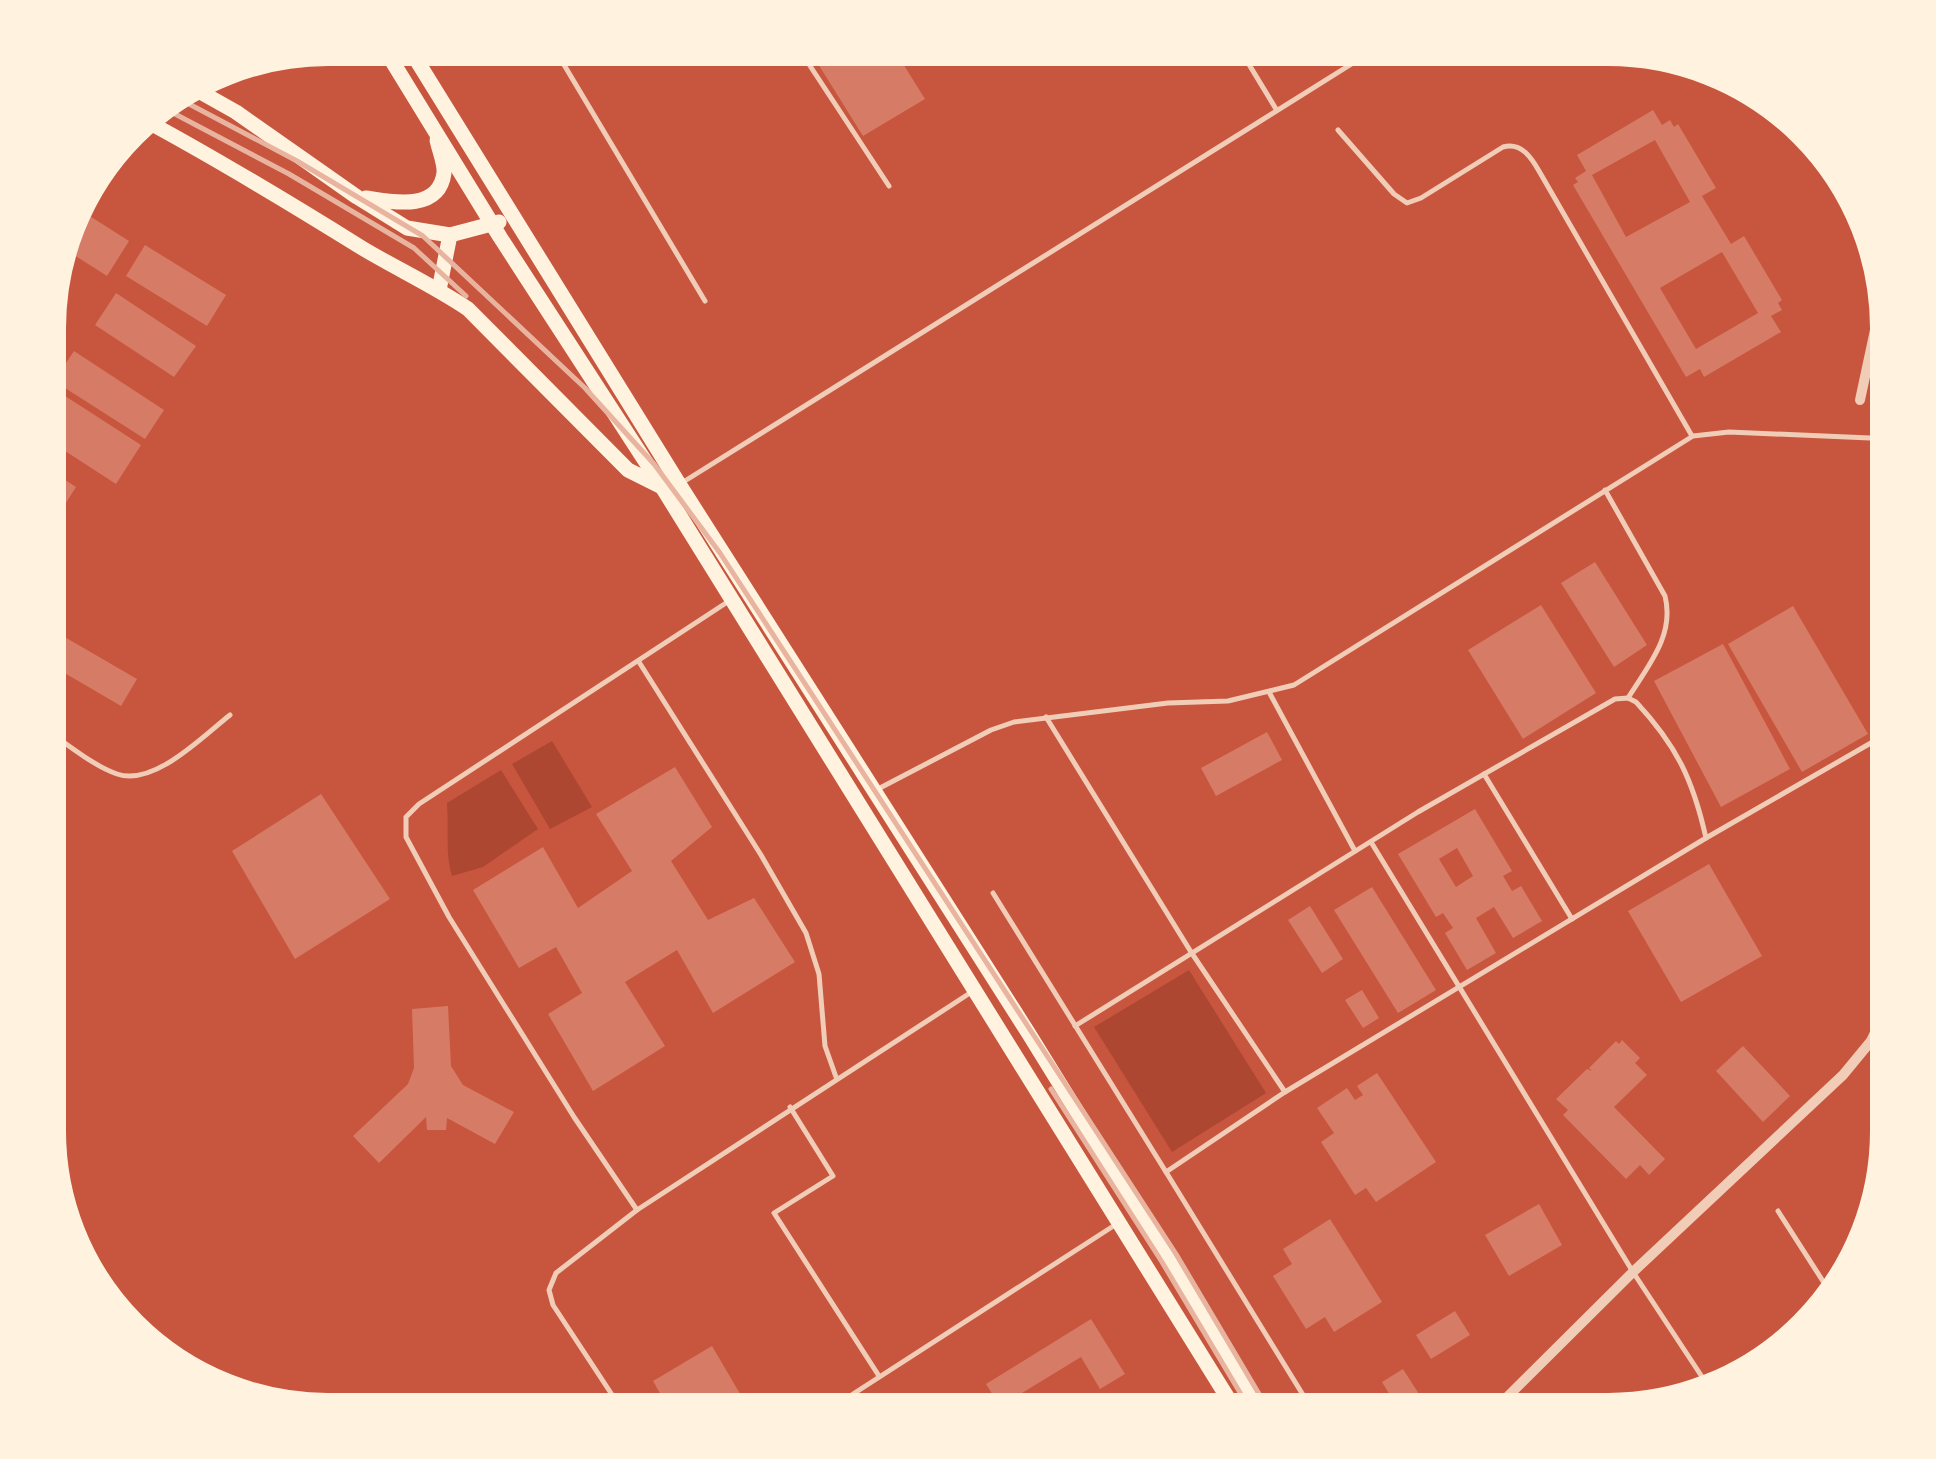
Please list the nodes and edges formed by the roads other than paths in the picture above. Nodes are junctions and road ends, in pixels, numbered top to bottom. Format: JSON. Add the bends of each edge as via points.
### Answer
{"nodes":[{"id":1,"x":393,"y":60,"type":"edge"},
{"id":2,"x":417,"y":60,"type":"edge"},
{"id":3,"x":562,"y":60,"type":"edge"},
{"id":4,"x":806,"y":60,"type":"edge"},
{"id":5,"x":1247,"y":61,"type":"edge"},
{"id":6,"x":1356,"y":61,"type":"edge"},
{"id":7,"x":200,"y":93,"type":"edge"},
{"id":8,"x":1276,"y":109,"type":"junction"},
{"id":9,"x":432,"y":122,"type":"junction"},
{"id":10,"x":153,"y":125,"type":"edge"},
{"id":11,"x":1338,"y":130,"type":"dead end"},
{"id":12,"x":889,"y":186,"type":"dead end"},
{"id":13,"x":357,"y":197,"type":"junction"},
{"id":14,"x":512,"y":213,"type":"junction"},
{"id":15,"x":493,"y":226,"type":"junction"},
{"id":16,"x":450,"y":235,"type":"junction"},
{"id":17,"x":440,"y":290,"type":"junction"},
{"id":18,"x":706,"y":301,"type":"dead end"},
{"id":19,"x":1876,"y":326,"type":"edge"},
{"id":20,"x":1860,"y":400,"type":"dead end"},
{"id":21,"x":1693,"y":436,"type":"junction"},
{"id":22,"x":1876,"y":438,"type":"edge"},
{"id":23,"x":672,"y":483,"type":"junction"},
{"id":24,"x":1605,"y":490,"type":"junction"},
{"id":25,"x":732,"y":599,"type":"junction"},
{"id":26,"x":638,"y":662,"type":"junction"},
{"id":27,"x":1269,"y":692,"type":"junction"},
{"id":28,"x":1628,"y":698,"type":"junction"},
{"id":29,"x":230,"y":715,"type":"dead end"},
{"id":30,"x":1046,"y":717,"type":"junction"},
{"id":31,"x":61,"y":739,"type":"edge"},
{"id":32,"x":1875,"y":740,"type":"edge"},
{"id":33,"x":1484,"y":774,"type":"junction"},
{"id":34,"x":875,"y":790,"type":"junction"},
{"id":35,"x":1706,"y":838,"type":"junction"},
{"id":36,"x":1370,"y":841,"type":"junction"},
{"id":37,"x":1355,"y":851,"type":"junction"},
{"id":38,"x":993,"y":892,"type":"dead end"},
{"id":39,"x":1572,"y":919,"type":"junction"},
{"id":40,"x":1191,"y":952,"type":"junction"},
{"id":41,"x":1460,"y":986,"type":"junction"},
{"id":42,"x":975,"y":990,"type":"junction"},
{"id":43,"x":1076,"y":1026,"type":"junction"},
{"id":44,"x":1875,"y":1033,"type":"edge"},
{"id":45,"x":836,"y":1078,"type":"junction"},
{"id":46,"x":1285,"y":1092,"type":"junction"},
{"id":47,"x":790,"y":1108,"type":"junction"},
{"id":48,"x":1080,"y":1118,"type":"junction"},
{"id":49,"x":1061,"y":1130,"type":"junction"},
{"id":50,"x":1166,"y":1172,"type":"junction"},
{"id":51,"x":637,"y":1210,"type":"junction"},
{"id":52,"x":1778,"y":1211,"type":"dead end"},
{"id":53,"x":1119,"y":1222,"type":"junction"},
{"id":54,"x":1633,"y":1272,"type":"junction"},
{"id":55,"x":1826,"y":1287,"type":"edge"},
{"id":56,"x":879,"y":1376,"type":"junction"},
{"id":57,"x":1705,"y":1381,"type":"edge"},
{"id":58,"x":614,"y":1398,"type":"edge"},
{"id":59,"x":846,"y":1398,"type":"edge"},
{"id":60,"x":1228,"y":1399,"type":"edge"},
{"id":61,"x":1254,"y":1399,"type":"edge"},
{"id":62,"x":1305,"y":1399,"type":"edge"},
{"id":63,"x":1505,"y":1399,"type":"edge"}],
"edges":[{"from":1,"to":9,"type":"main road"},
{"from":2,"to":14,"type":"main road"},
{"from":3,"to":18,"type":"lane"},
{"from":4,"to":12,"type":"lane"},
{"from":5,"to":8,"type":"lane"},
{"from":6,"to":8,"type":"lane"},
{"from":7,"to":13,"type":"main road"},
{"from":8,"to":23,"type":"lane"},
{"from":9,"to":13,"type":"main road","via":[[444,172],[439,187],[413,202]]},
{"from":9,"to":15,"type":"main road"},
{"from":10,"to":17,"type":"main road"},
{"from":11,"to":21,"type":"lane","via":[[1407,203],[1503,147],[1521,149]]},
{"from":13,"to":16,"type":"main road","via":[[407,228]]},
{"from":14,"to":15,"type":"main road"},
{"from":14,"to":23,"type":"main road"},
{"from":15,"to":16,"type":"main road"},
{"from":15,"to":23,"type":"main road"},
{"from":16,"to":17,"type":"main road"},
{"from":17,"to":23,"type":"main road","via":[[468,309],[628,470]]},
{"from":19,"to":20,"type":"street"},
{"from":21,"to":22,"type":"lane"},
{"from":21,"to":24,"type":"lane"},
{"from":23,"to":25,"type":"main road"},
{"from":23,"to":34,"type":"main road"},
{"from":24,"to":27,"type":"lane","via":[[1315,674]]},
{"from":24,"to":28,"type":"lane","via":[[1668,608],[1667,630]]},
{"from":25,"to":26,"type":"lane"},
{"from":25,"to":42,"type":"main road"},
{"from":26,"to":45,"type":"lane","via":[[806,933],[820,974],[825,1046]]},
{"from":26,"to":51,"type":"lane","via":[[419,804],[405,826],[450,918]]},
{"from":27,"to":30,"type":"lane"},
{"from":27,"to":37,"type":"lane"},
{"from":28,"to":33,"type":"lane","via":[[1615,699]]},
{"from":28,"to":35,"type":"lane","via":[[1654,720],[1680,758]]},
{"from":29,"to":31,"type":"lane","via":[[168,763],[135,776],[118,775]]},
{"from":30,"to":34,"type":"lane","via":[[991,730]]},
{"from":30,"to":40,"type":"lane"},
{"from":32,"to":35,"type":"lane"},
{"from":33,"to":36,"type":"lane"},
{"from":33,"to":39,"type":"lane"},
{"from":34,"to":48,"type":"main road"},
{"from":35,"to":39,"type":"lane"},
{"from":36,"to":37,"type":"lane"},
{"from":36,"to":41,"type":"lane"},
{"from":37,"to":40,"type":"lane"},
{"from":38,"to":43,"type":"lane"},
{"from":39,"to":41,"type":"lane"},
{"from":40,"to":43,"type":"lane"},
{"from":40,"to":46,"type":"lane"},
{"from":41,"to":46,"type":"lane"},
{"from":41,"to":54,"type":"lane"},
{"from":42,"to":45,"type":"lane"},
{"from":42,"to":49,"type":"main road"},
{"from":43,"to":50,"type":"lane"},
{"from":44,"to":54,"type":"street","via":[[1843,1075]]},
{"from":45,"to":47,"type":"lane"},
{"from":46,"to":50,"type":"lane"},
{"from":47,"to":51,"type":"lane"},
{"from":47,"to":56,"type":"lane","via":[[833,1176],[774,1213]]},
{"from":48,"to":49,"type":"main road"},
{"from":48,"to":61,"type":"main road"},
{"from":49,"to":53,"type":"main road"},
{"from":50,"to":62,"type":"lane"},
{"from":51,"to":58,"type":"lane","via":[[563,1266],[549,1290]]},
{"from":52,"to":55,"type":"lane"},
{"from":53,"to":56,"type":"lane"},
{"from":53,"to":60,"type":"main road"},
{"from":54,"to":57,"type":"lane"},
{"from":54,"to":63,"type":"street"},
{"from":56,"to":59,"type":"lane"}]}
